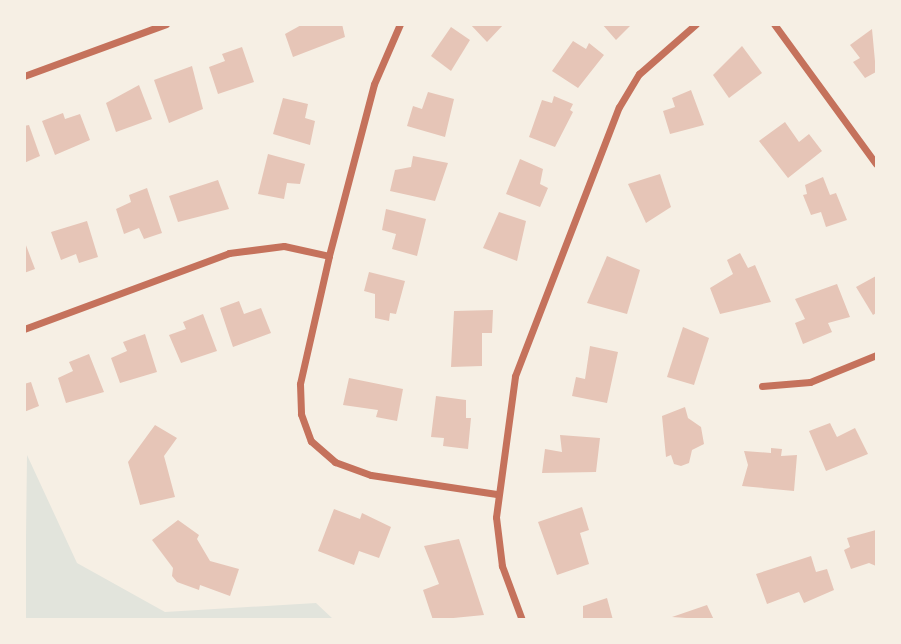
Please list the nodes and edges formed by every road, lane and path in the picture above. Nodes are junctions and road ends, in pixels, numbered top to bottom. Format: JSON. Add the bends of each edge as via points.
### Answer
{"nodes":[{"id":1,"x":166,"y":24,"type":"edge"},
{"id":2,"x":400,"y":24,"type":"edge"},
{"id":3,"x":696,"y":24,"type":"edge"},
{"id":4,"x":774,"y":24,"type":"edge"},
{"id":5,"x":24,"y":76,"type":"edge"},
{"id":6,"x":877,"y":164,"type":"edge"},
{"id":7,"x":329,"y":256,"type":"junction"},
{"id":8,"x":24,"y":329,"type":"edge"},
{"id":9,"x":877,"y":355,"type":"edge"},
{"id":10,"x":762,"y":386,"type":"dead end"},
{"id":11,"x":496,"y":494,"type":"junction"},
{"id":12,"x":522,"y":620,"type":"edge"}],
"edges":[{"from":1,"to":5,"type":"street"},
{"from":2,"to":7,"type":"street","via":[[374,84]]},
{"from":3,"to":11,"type":"street","via":[[639,74],[619,107],[515,376]]},
{"from":4,"to":6,"type":"street"},
{"from":7,"to":8,"type":"street","via":[[284,246],[229,253]]},
{"from":7,"to":11,"type":"street","via":[[300,384],[301,414],[311,441],[335,462],[371,475]]},
{"from":9,"to":10,"type":"street","via":[[810,382]]},
{"from":11,"to":12,"type":"street","via":[[498,544]]}]}
